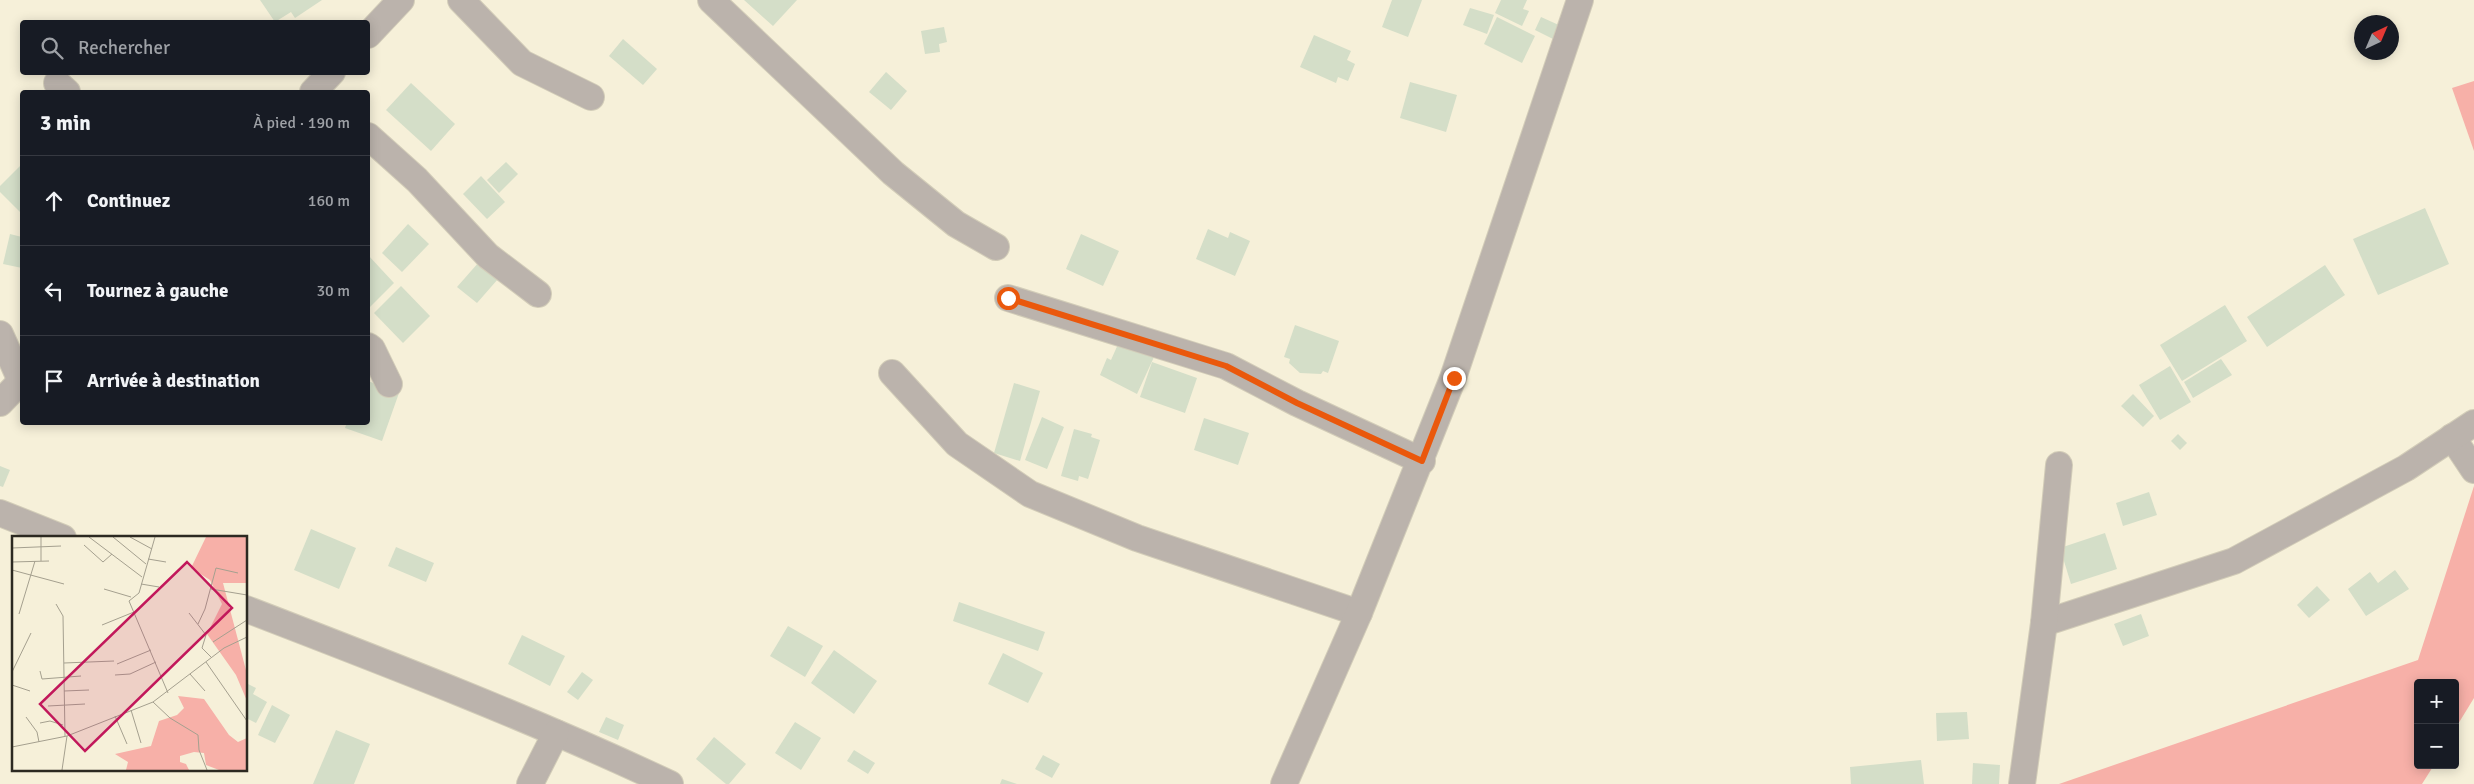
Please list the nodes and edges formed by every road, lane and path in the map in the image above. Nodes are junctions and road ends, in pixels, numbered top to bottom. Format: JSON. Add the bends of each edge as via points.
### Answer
{"nodes":[{"id":1,"x":401,"y":0,"type":"edge"},
{"id":2,"x":461,"y":0,"type":"edge"},
{"id":3,"x":711,"y":0,"type":"edge"},
{"id":4,"x":1580,"y":0,"type":"edge"},
{"id":5,"x":370,"y":33,"type":"edge"},
{"id":6,"x":590,"y":97,"type":"dead end"},
{"id":7,"x":370,"y":138,"type":"edge"},
{"id":8,"x":996,"y":247,"type":"dead end"},
{"id":9,"x":538,"y":294,"type":"dead end"},
{"id":10,"x":1008,"y":298,"type":"dead end"},
{"id":11,"x":0,"y":334,"type":"edge"},
{"id":12,"x":370,"y":348,"type":"edge"},
{"id":13,"x":892,"y":373,"type":"dead end"},
{"id":14,"x":20,"y":377,"type":"edge"},
{"id":15,"x":20,"y":383,"type":"edge"},
{"id":16,"x":389,"y":384,"type":"dead end"},
{"id":17,"x":0,"y":403,"type":"edge"},
{"id":18,"x":2474,"y":423,"type":"edge"},
{"id":19,"x":2452,"y":437,"type":"junction"},
{"id":20,"x":1422,"y":461,"type":"junction"},
{"id":21,"x":2059,"y":466,"type":"dead end"},
{"id":22,"x":2474,"y":470,"type":"edge"},
{"id":23,"x":0,"y":513,"type":"edge"},
{"id":24,"x":58,"y":536,"type":"edge"},
{"id":25,"x":248,"y":610,"type":"edge"},
{"id":26,"x":1359,"y":613,"type":"junction"},
{"id":27,"x":2044,"y":623,"type":"junction"},
{"id":28,"x":556,"y":733,"type":"junction"},
{"id":29,"x":530,"y":784,"type":"edge"},
{"id":30,"x":670,"y":784,"type":"edge"},
{"id":31,"x":1284,"y":784,"type":"edge"},
{"id":32,"x":2022,"y":784,"type":"edge"}],
"edges":[{"from":1,"to":5,"type":"street"},
{"from":2,"to":6,"type":"street","via":[[522,64]]},
{"from":3,"to":8,"type":"street","via":[[893,173],[956,224]]},
{"from":4,"to":20,"type":"street","via":[[1454,378]]},
{"from":7,"to":9,"type":"street","via":[[417,180],[488,256]]},
{"from":10,"to":20,"type":"street","via":[[1226,366]]},
{"from":11,"to":14,"type":"street"},
{"from":12,"to":16,"type":"street"},
{"from":13,"to":26,"type":"street","via":[[957,444],[1030,494],[1137,538]]},
{"from":15,"to":17,"type":"street"},
{"from":18,"to":19,"type":"street"},
{"from":19,"to":22,"type":"street"},
{"from":19,"to":27,"type":"street","via":[[2406,468],[2234,561]]},
{"from":20,"to":26,"type":"street"},
{"from":21,"to":27,"type":"street"},
{"from":23,"to":24,"type":"street"},
{"from":25,"to":28,"type":"street"},
{"from":26,"to":31,"type":"street"},
{"from":27,"to":32,"type":"street"},
{"from":28,"to":29,"type":"street"},
{"from":28,"to":30,"type":"street"}]}
